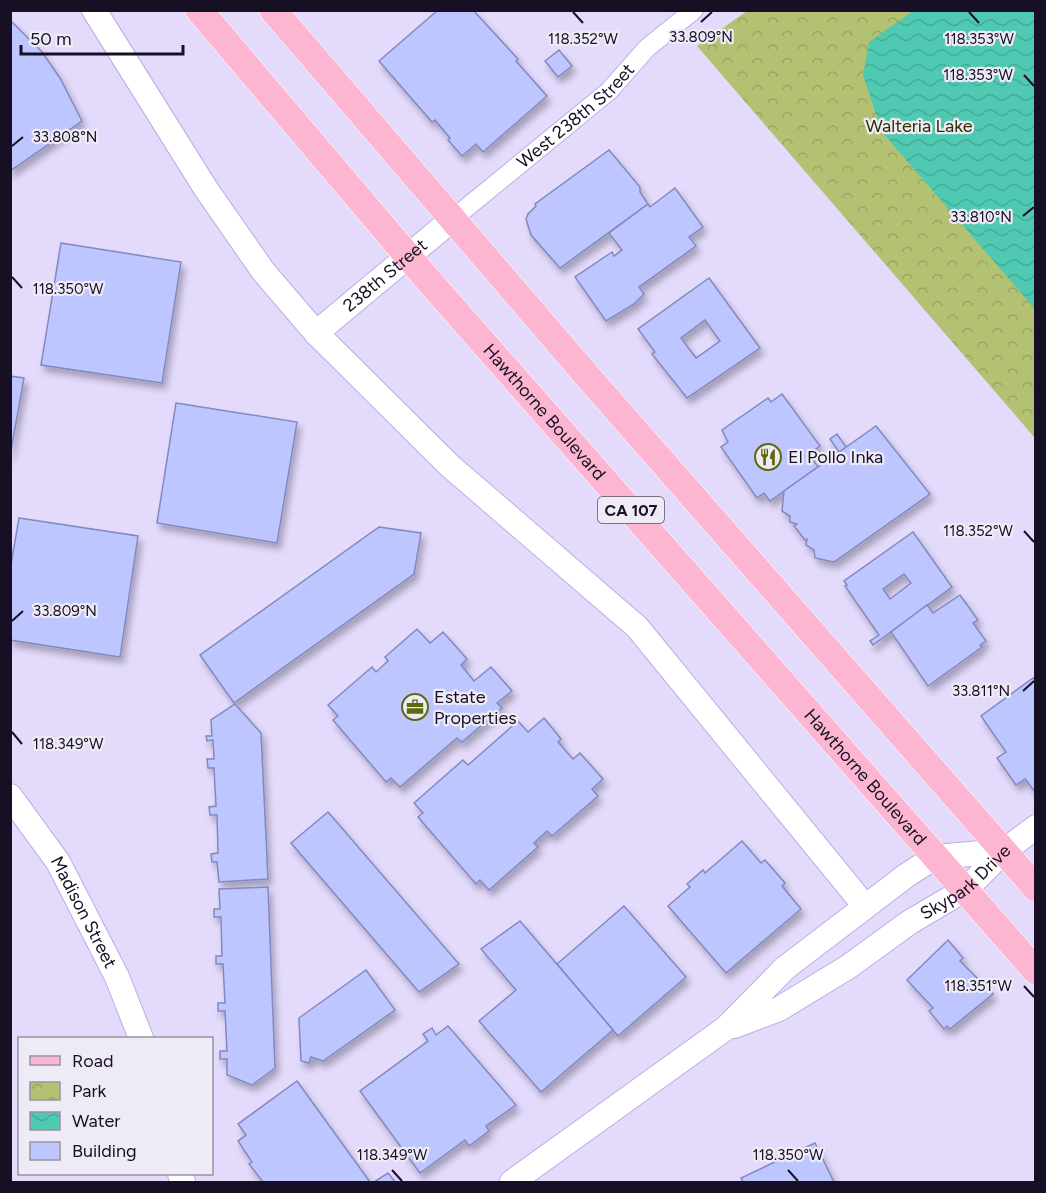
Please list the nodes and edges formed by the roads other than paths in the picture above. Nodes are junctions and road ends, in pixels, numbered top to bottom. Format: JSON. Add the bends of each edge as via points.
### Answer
{"nodes":[{"id":1,"x":94,"y":10,"type":"edge"},
{"id":2,"x":199,"y":10,"type":"edge"},
{"id":3,"x":273,"y":10,"type":"edge"},
{"id":4,"x":694,"y":10,"type":"edge"},
{"id":5,"x":454,"y":218,"type":"junction"},
{"id":6,"x":406,"y":255,"type":"junction"},
{"id":7,"x":316,"y":333,"type":"junction"},
{"id":8,"x":10,"y":796,"type":"edge"},
{"id":9,"x":1035,"y":827,"type":"edge"},
{"id":10,"x":1004,"y":851,"type":"junction"},
{"id":11,"x":935,"y":857,"type":"junction"},
{"id":12,"x":1035,"y":888,"type":"edge"},
{"id":13,"x":966,"y":889,"type":"junction"},
{"id":14,"x":864,"y":905,"type":"junction"},
{"id":15,"x":1035,"y":971,"type":"edge"},
{"id":16,"x":730,"y":1024,"type":"junction"},
{"id":17,"x":141,"y":1037,"type":"edge"},
{"id":18,"x":512,"y":1182,"type":"edge"}],
"edges":[{"from":1,"to":7,"type":"street","via":[[262,271]]},
{"from":2,"to":6,"type":"main road","name":"Hawthorne Boulevard","number":"CA 107"},
{"from":3,"to":5,"type":"main road","number":"CA 107"},
{"from":4,"to":5,"type":"street","name":"West 238th Street","via":[[647,48],[609,91]]},
{"from":5,"to":6,"type":"street","name":"238th Street"},
{"from":5,"to":10,"type":"main road","number":"CA 107","via":[[589,378]]},
{"from":6,"to":7,"type":"street","name":"238th Street"},
{"from":6,"to":11,"type":"main road","name":"Hawthorne Boulevard","number":"CA 107"},
{"from":7,"to":14,"type":"street","via":[[450,466],[637,627]]},
{"from":8,"to":17,"type":"street","name":"Madison Street","via":[[58,862],[117,977]]},
{"from":9,"to":10,"type":"street"},
{"from":10,"to":11,"type":"street","name":"Skypark Drive"},
{"from":10,"to":12,"type":"main road","number":"CA 107"},
{"from":10,"to":13,"type":"street","name":"Skypark Drive"},
{"from":11,"to":13,"type":"main road","name":"Hawthorne Boulevard","number":"CA 107"},
{"from":11,"to":14,"type":"street","name":"Skypark Drive"},
{"from":13,"to":15,"type":"main road","name":"Hawthorne Boulevard","number":"CA 107"},
{"from":13,"to":16,"type":"street","name":"Skypark Drive","via":[[778,1009]]},
{"from":14,"to":16,"type":"street","name":"Skypark Drive","via":[[785,968]]},
{"from":16,"to":18,"type":"street","name":"Skypark Drive"}]}
